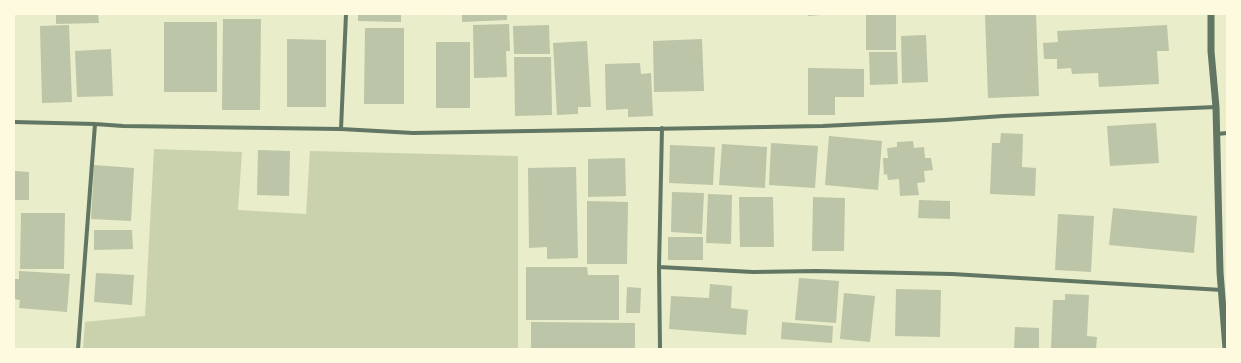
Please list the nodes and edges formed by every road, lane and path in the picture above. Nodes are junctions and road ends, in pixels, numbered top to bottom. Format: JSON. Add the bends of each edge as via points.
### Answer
{"nodes":[{"id":1,"x":346,"y":14,"type":"edge"},
{"id":2,"x":1211,"y":14,"type":"edge"},
{"id":3,"x":1216,"y":107,"type":"junction"},
{"id":4,"x":14,"y":122,"type":"edge"},
{"id":5,"x":95,"y":124,"type":"junction"},
{"id":6,"x":662,"y":128,"type":"junction"},
{"id":7,"x":340,"y":129,"type":"junction"},
{"id":8,"x":1227,"y":133,"type":"edge"},
{"id":9,"x":1217,"y":134,"type":"junction"},
{"id":10,"x":659,"y":267,"type":"junction"},
{"id":11,"x":1224,"y":272,"type":"edge"},
{"id":12,"x":1222,"y":290,"type":"junction"},
{"id":13,"x":78,"y":349,"type":"edge"},
{"id":14,"x":660,"y":349,"type":"edge"},
{"id":15,"x":1226,"y":349,"type":"edge"}],
"edges":[{"from":1,"to":7,"type":"street"},
{"from":2,"to":3,"type":"street"},
{"from":3,"to":6,"type":"street","via":[[823,126]]},
{"from":3,"to":9,"type":"street"},
{"from":4,"to":5,"type":"street"},
{"from":5,"to":7,"type":"street"},
{"from":5,"to":13,"type":"street"},
{"from":6,"to":7,"type":"street","via":[[413,132]]},
{"from":6,"to":10,"type":"street"},
{"from":8,"to":9,"type":"street"},
{"from":9,"to":11,"type":"street"},
{"from":10,"to":12,"type":"street","via":[[754,272],[952,274]]},
{"from":10,"to":14,"type":"street"},
{"from":11,"to":12,"type":"street"},
{"from":12,"to":15,"type":"street"}]}
